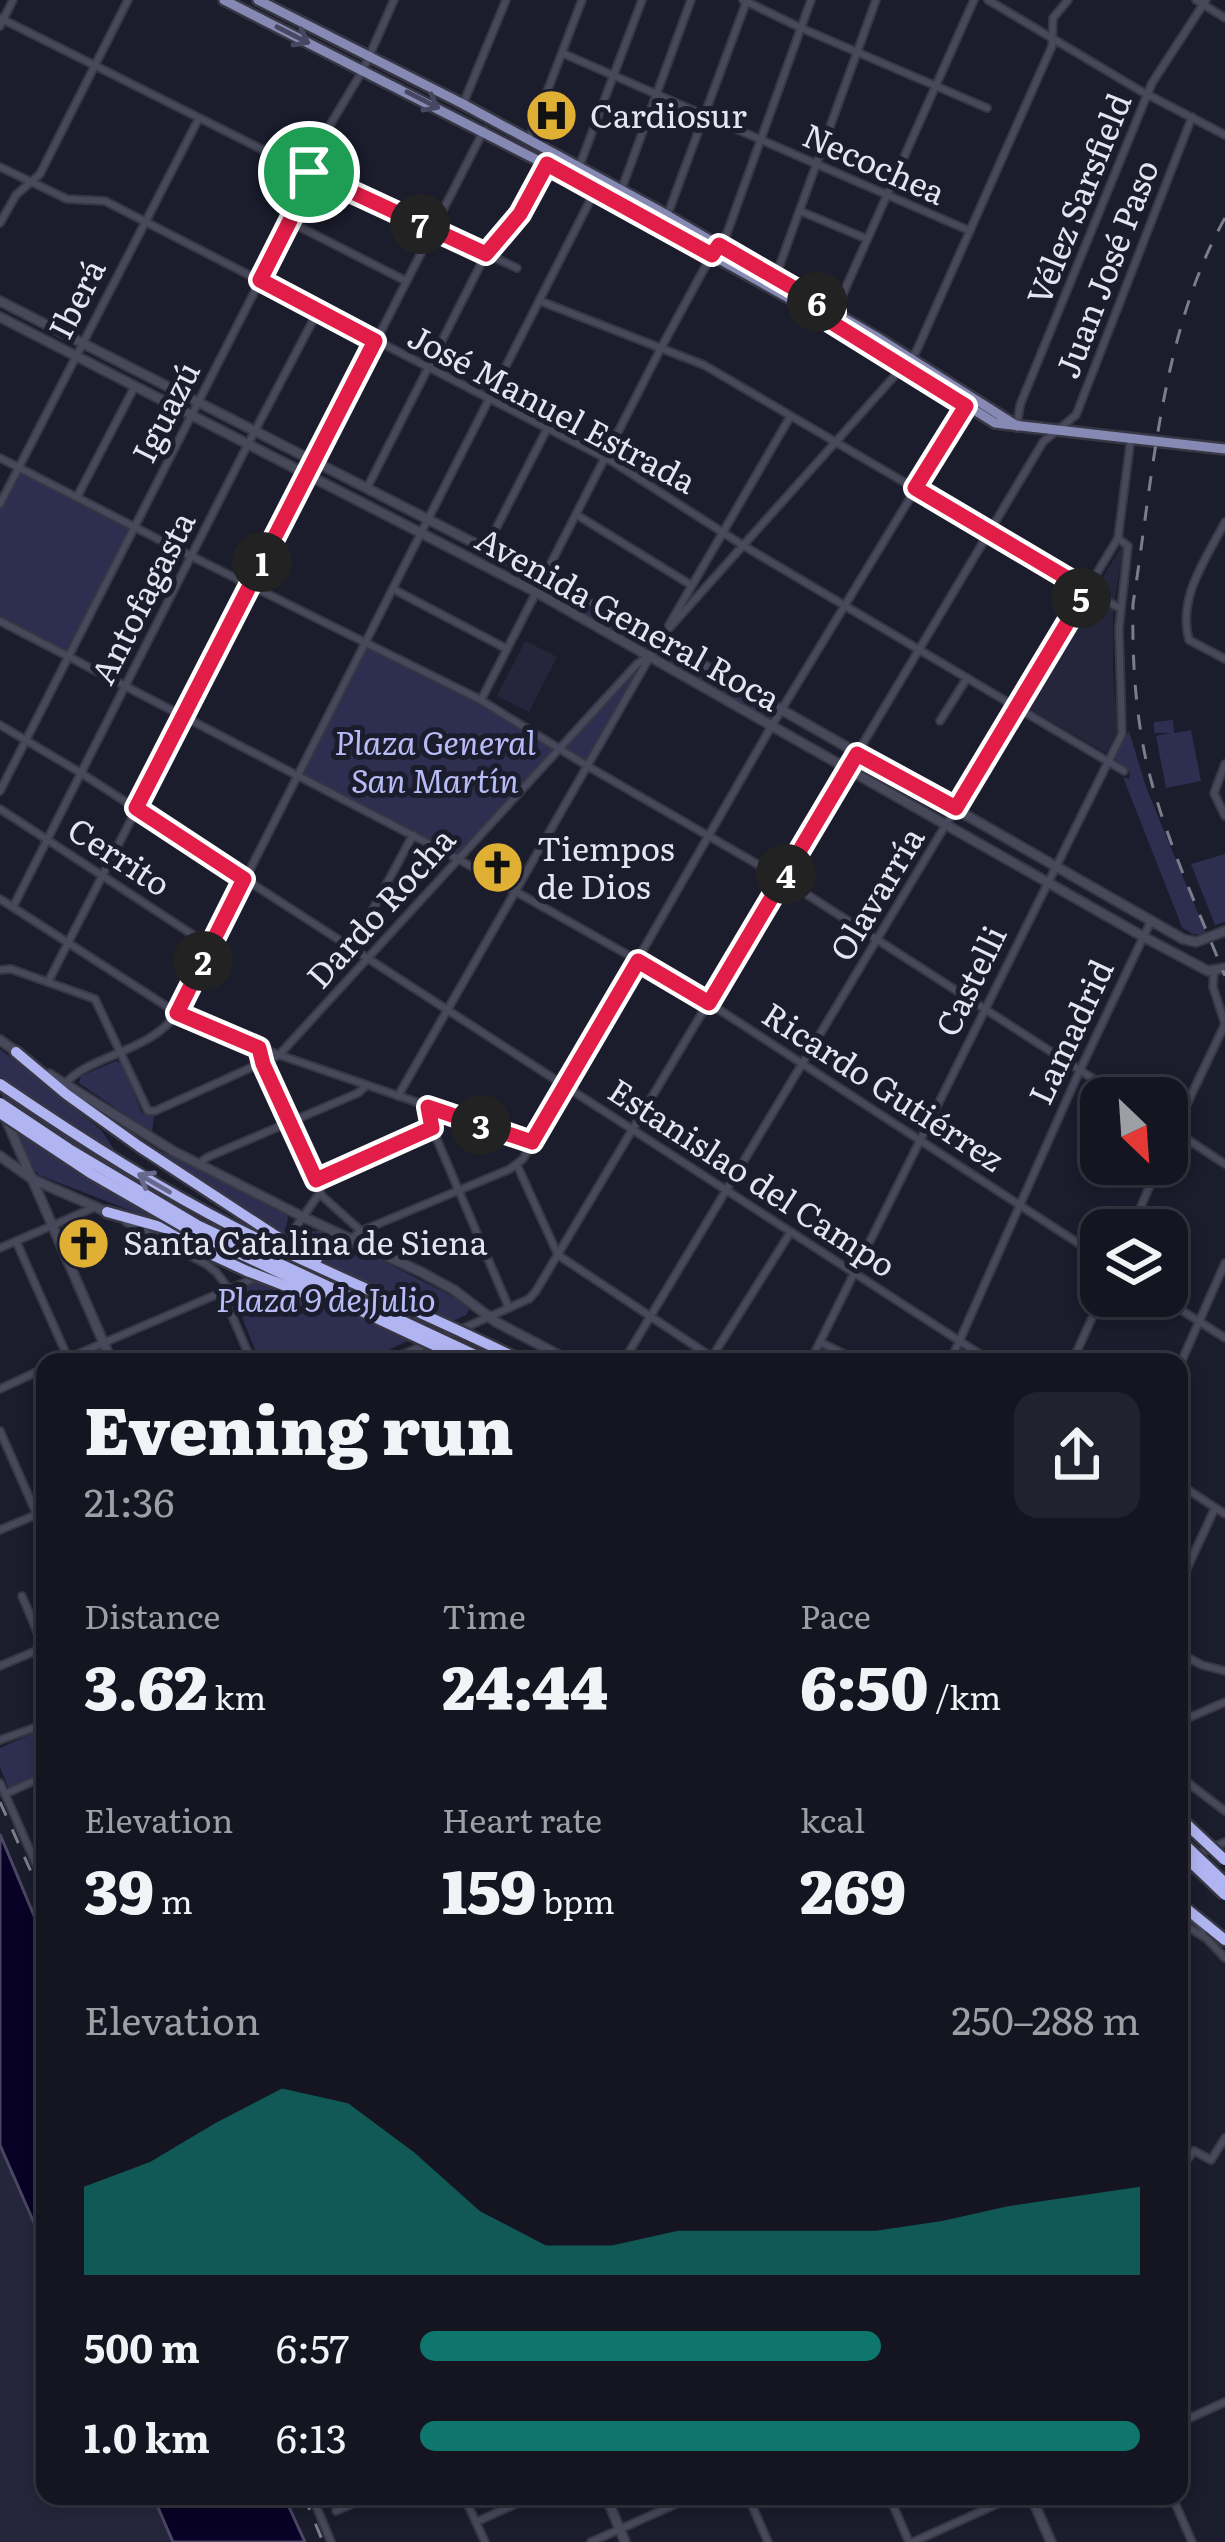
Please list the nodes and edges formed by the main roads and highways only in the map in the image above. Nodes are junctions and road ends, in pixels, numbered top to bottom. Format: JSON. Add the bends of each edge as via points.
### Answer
{"nodes":[{"id":1,"x":224,"y":0,"type":"edge"},
{"id":2,"x":261,"y":0,"type":"edge"},
{"id":3,"x":716,"y":250,"type":"junction"},
{"id":4,"x":0,"y":302,"type":"edge"},
{"id":5,"x":0,"y":317,"type":"edge"},
{"id":6,"x":833,"y":317,"type":"junction"},
{"id":7,"x":908,"y":362,"type":"junction"},
{"id":8,"x":1017,"y":426,"type":"junction"},
{"id":9,"x":1225,"y":449,"type":"edge"},
{"id":10,"x":1225,"y":931,"type":"edge"},
{"id":11,"x":1225,"y":968,"type":"edge"},
{"id":12,"x":0,"y":1040,"type":"edge"},
{"id":13,"x":16,"y":1052,"type":"junction"},
{"id":14,"x":0,"y":1084,"type":"edge"},
{"id":15,"x":0,"y":1107,"type":"edge"},
{"id":16,"x":0,"y":1156,"type":"edge"},
{"id":17,"x":32,"y":1179,"type":"junction"},
{"id":18,"x":100,"y":1210,"type":"joint"},
{"id":19,"x":372,"y":1290,"type":"junction"},
{"id":20,"x":391,"y":1324,"type":"junction"},
{"id":21,"x":555,"y":1352,"type":"edge"},
{"id":22,"x":108,"y":1353,"type":"edge"},
{"id":23,"x":451,"y":1353,"type":"edge"},
{"id":24,"x":471,"y":1353,"type":"edge"},
{"id":25,"x":505,"y":1353,"type":"edge"},
{"id":26,"x":1188,"y":1825,"type":"edge"},
{"id":27,"x":1188,"y":1848,"type":"edge"},
{"id":28,"x":1188,"y":1860,"type":"edge"},
{"id":29,"x":1225,"y":1860,"type":"edge"},
{"id":30,"x":1225,"y":1883,"type":"edge"},
{"id":31,"x":1225,"y":1895,"type":"edge"},
{"id":32,"x":1188,"y":1910,"type":"edge"},
{"id":33,"x":1225,"y":1940,"type":"edge"},
{"id":34,"x":610,"y":2505,"type":"edge"},
{"id":35,"x":1034,"y":2505,"type":"edge"},
{"id":36,"x":625,"y":2542,"type":"edge"},
{"id":37,"x":1051,"y":2542,"type":"edge"}],
"edges":[{"from":1,"to":3,"type":"main road","one_way":true},
{"from":2,"to":3,"type":"main road","via":[[529,139]]},
{"from":3,"to":6,"type":"main road"},
{"from":3,"to":6,"type":"main road"},
{"from":4,"to":10,"type":"main road","name":"Avenida General Roca","via":[[662,637],[1151,921],[1191,941]]},
{"from":5,"to":11,"type":"main road","name":"Avenida General Roca","via":[[536,592],[1142,936],[1214,971]]},
{"from":6,"to":7,"type":"main road"},
{"from":7,"to":8,"type":"main road"},
{"from":7,"to":8,"type":"main road","via":[[966,406]]},
{"from":8,"to":9,"type":"main road"},
{"from":12,"to":13,"type":"main road"},
{"from":13,"to":19,"type":"highway","bridge":true,"via":[[140,1147]]},
{"from":13,"to":21,"type":"main road","via":[[199,1164],[444,1284]]},
{"from":19,"to":14,"type":"highway","one_way":true,"bridge":true,"via":[[190,1203]]},
{"from":15,"to":17,"type":"main road"},
{"from":15,"to":20,"type":"highway","bridge":true,"via":[[92,1174],[191,1231]]},
{"from":15,"to":24,"type":"highway","bridge":true,"via":[[199,1226]]},
{"from":16,"to":17,"type":"main road"},
{"from":17,"to":18,"type":"main road"},
{"from":17,"to":22,"type":"main road"},
{"from":18,"to":20,"type":"highway","bridge":true,"via":[[168,1229],[289,1288]]},
{"from":19,"to":25,"type":"highway","bridge":true},
{"from":20,"to":23,"type":"highway","bridge":true},
{"from":26,"to":29,"type":"highway","bridge":true},
{"from":27,"to":30,"type":"highway","bridge":true},
{"from":28,"to":31,"type":"highway","bridge":true},
{"from":32,"to":33,"type":"highway"},
{"from":34,"to":36,"type":"main road"},
{"from":35,"to":37,"type":"main road"}]}
